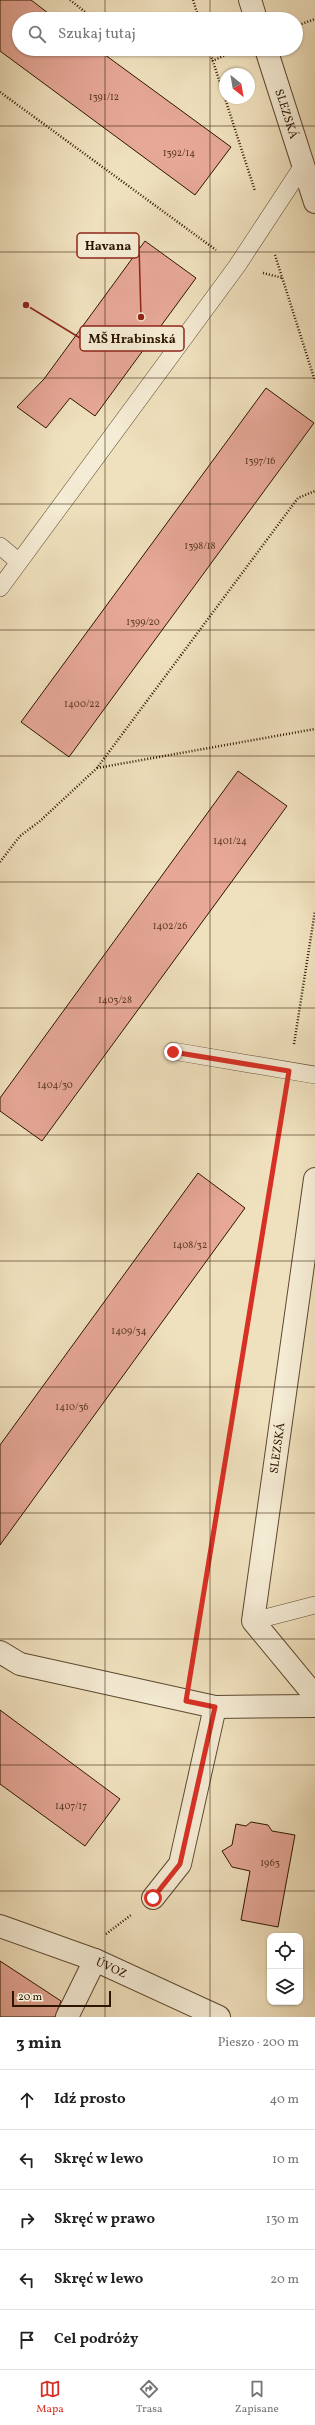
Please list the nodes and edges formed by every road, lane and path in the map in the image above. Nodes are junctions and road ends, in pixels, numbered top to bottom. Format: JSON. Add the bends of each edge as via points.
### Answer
{"nodes":[{"id":1,"x":70,"y":0,"type":"edge"},
{"id":2,"x":193,"y":0,"type":"edge"},
{"id":3,"x":250,"y":0,"type":"edge"},
{"id":4,"x":85,"y":12,"type":"edge"},
{"id":5,"x":197,"y":12,"type":"edge"},
{"id":6,"x":254,"y":12,"type":"edge"},
{"id":7,"x":315,"y":19,"type":"edge"},
{"id":8,"x":303,"y":23,"type":"edge"},
{"id":9,"x":223,"y":56,"type":"edge"},
{"id":10,"x":268,"y":56,"type":"edge"},
{"id":11,"x":212,"y":61,"type":"dead end"},
{"id":12,"x":0,"y":92,"type":"edge"},
{"id":13,"x":304,"y":164,"type":"junction"},
{"id":14,"x":315,"y":202,"type":"edge"},
{"id":15,"x":237,"y":266,"type":"junction"},
{"id":16,"x":283,"y":278,"type":"dead end"},
{"id":17,"x":315,"y":491,"type":"edge"},
{"id":18,"x":0,"y":546,"type":"edge"},
{"id":19,"x":19,"y":562,"type":"junction"},
{"id":20,"x":0,"y":588,"type":"edge"},
{"id":21,"x":315,"y":729,"type":"edge"},
{"id":22,"x":97,"y":768,"type":"junction"},
{"id":23,"x":0,"y":862,"type":"edge"},
{"id":24,"x":315,"y":910,"type":"edge"},
{"id":25,"x":173,"y":1052,"type":"dead end"},
{"id":26,"x":289,"y":1071,"type":"junction"},
{"id":27,"x":315,"y":1075,"type":"edge"},
{"id":28,"x":315,"y":1179,"type":"edge"},
{"id":29,"x":315,"y":1605,"type":"edge"},
{"id":30,"x":253,"y":1621,"type":"junction"},
{"id":31,"x":0,"y":1652,"type":"edge"},
{"id":32,"x":315,"y":1696,"type":"edge"},
{"id":33,"x":186,"y":1701,"type":"junction"},
{"id":34,"x":315,"y":1706,"type":"edge"},
{"id":35,"x":215,"y":1707,"type":"junction"},
{"id":36,"x":153,"y":1898,"type":"joint"},
{"id":37,"x":0,"y":1926,"type":"edge"},
{"id":38,"x":87,"y":1957,"type":"junction"},
{"id":39,"x":67,"y":2017,"type":"edge"},
{"id":40,"x":219,"y":2017,"type":"edge"}],
"edges":[{"from":1,"to":4,"type":"path"},
{"from":2,"to":5,"type":"path"},
{"from":3,"to":6,"type":"street"},
{"from":7,"to":8,"type":"path"},
{"from":9,"to":11,"type":"path"},
{"from":10,"to":13,"type":"street","name":"SLEZSKÁ"},
{"from":12,"to":15,"type":"path"},
{"from":13,"to":14,"type":"street","name":"SLEZSKÁ"},
{"from":13,"to":15,"type":"lane"},
{"from":15,"to":16,"type":"path"},
{"from":15,"to":19,"type":"lane"},
{"from":17,"to":22,"type":"path","via":[[298,498]]},
{"from":18,"to":19,"type":"lane"},
{"from":19,"to":20,"type":"lane"},
{"from":21,"to":22,"type":"path"},
{"from":22,"to":23,"type":"path","via":[[20,836]]},
{"from":24,"to":26,"type":"path"},
{"from":25,"to":26,"type":"lane"},
{"from":26,"to":27,"type":"lane"},
{"from":26,"to":33,"type":"path"},
{"from":28,"to":30,"type":"street","name":"SLEZSKÁ"},
{"from":29,"to":30,"type":"lane"},
{"from":30,"to":32,"type":"street"},
{"from":31,"to":33,"type":"street","via":[[20,1664]]},
{"from":33,"to":35,"type":"street"},
{"from":34,"to":35,"type":"street"},
{"from":35,"to":36,"type":"street","via":[[180,1864]]},
{"from":36,"to":38,"type":"path"},
{"from":37,"to":38,"type":"street","name":"ÚVOZ"},
{"from":38,"to":39,"type":"street"},
{"from":38,"to":40,"type":"street","name":"ÚVOZ"}]}
